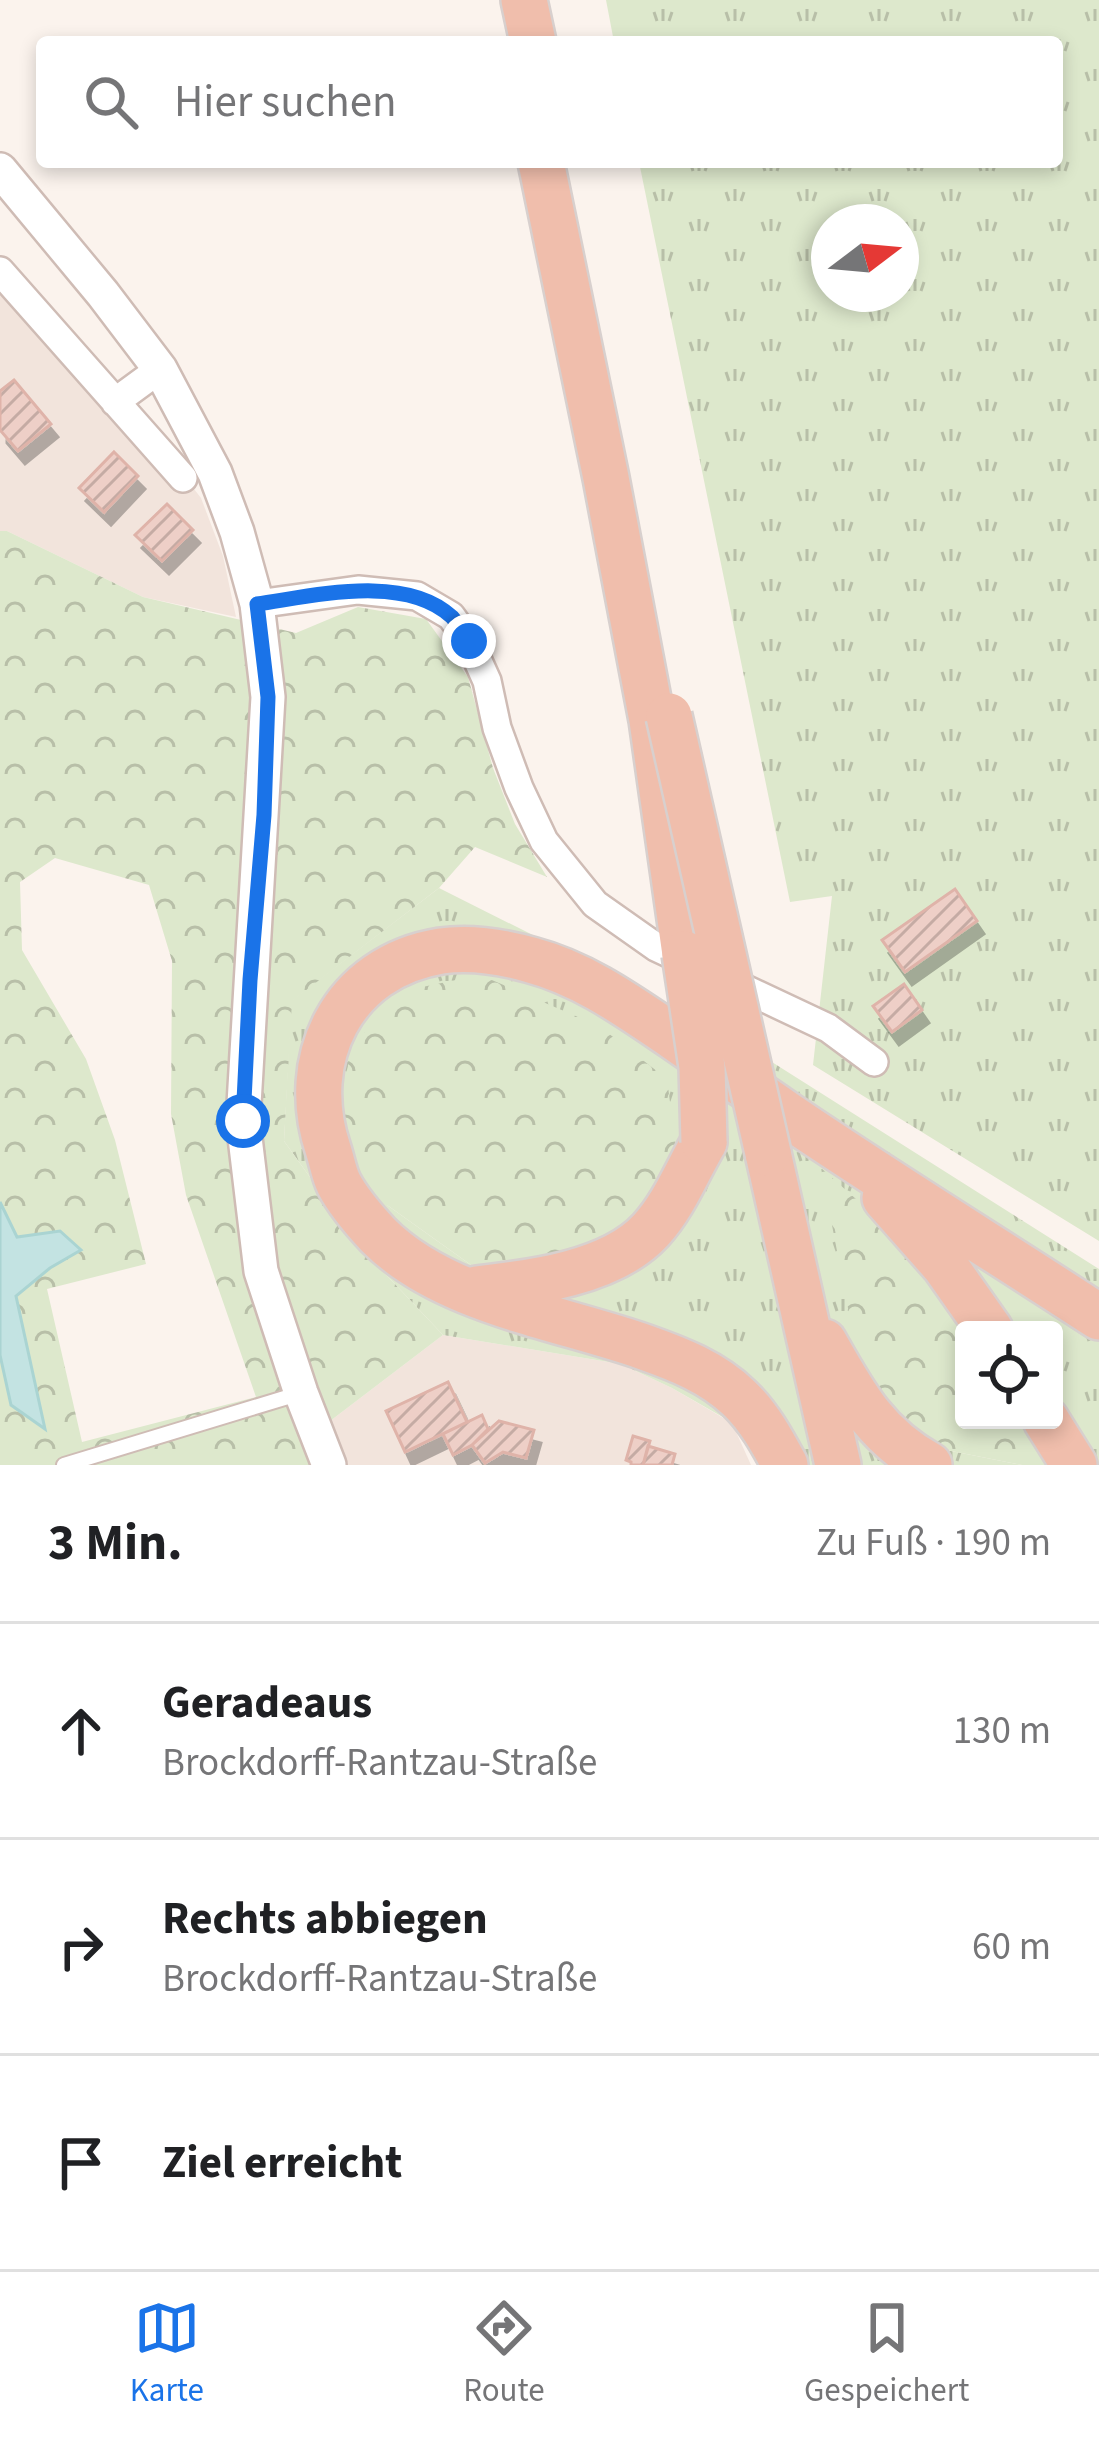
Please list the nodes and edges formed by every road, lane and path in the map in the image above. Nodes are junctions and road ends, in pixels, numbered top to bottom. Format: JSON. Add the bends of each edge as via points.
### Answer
{"nodes":[{"id":1,"x":511,"y":0,"type":"edge"},
{"id":2,"x":524,"y":0,"type":"edge"},
{"id":3,"x":518,"y":36,"type":"edge"},
{"id":4,"x":531,"y":36,"type":"edge"},
{"id":5,"x":542,"y":168,"type":"edge"},
{"id":6,"x":558,"y":168,"type":"edge"},
{"id":7,"x":0,"y":170,"type":"edge"},
{"id":8,"x":0,"y":271,"type":"edge"},
{"id":9,"x":160,"y":368,"type":"junction"},
{"id":10,"x":115,"y":402,"type":"junction"},
{"id":11,"x":183,"y":478,"type":"dead end"},
{"id":12,"x":257,"y":604,"type":"junction"},
{"id":13,"x":661,"y":718,"type":"junction"},
{"id":14,"x":874,"y":1062,"type":"dead end"},
{"id":15,"x":827,"y":1142,"type":"junction"},
{"id":16,"x":739,"y":1150,"type":"junction"},
{"id":17,"x":468,"y":1291,"type":"junction"},
{"id":18,"x":800,"y":1297,"type":"junction"},
{"id":19,"x":1099,"y":1317,"type":"edge"},
{"id":20,"x":984,"y":1321,"type":"edge"},
{"id":21,"x":301,"y":1393,"type":"junction"},
{"id":22,"x":1052,"y":1429,"type":"edge"},
{"id":23,"x":64,"y":1465,"type":"edge"},
{"id":24,"x":328,"y":1465,"type":"edge"},
{"id":25,"x":785,"y":1465,"type":"edge"},
{"id":26,"x":806,"y":1465,"type":"edge"},
{"id":27,"x":838,"y":1465,"type":"edge"},
{"id":28,"x":929,"y":1465,"type":"edge"},
{"id":29,"x":1074,"y":1465,"type":"edge"}],
"edges":[{"from":1,"to":3,"type":"highway"},
{"from":2,"to":4,"type":"highway"},
{"from":5,"to":13,"type":"highway"},
{"from":6,"to":13,"type":"highway"},
{"from":7,"to":9,"type":"street"},
{"from":8,"to":10,"type":"street"},
{"from":9,"to":10,"type":"street"},
{"from":9,"to":12,"type":"street","via":[[215,472]]},
{"from":10,"to":11,"type":"street"},
{"from":12,"to":14,"type":"street","via":[[358,590],[417,596],[451,616],[487,680],[497,728],[544,841],[595,904],[656,947],[828,1028]]},
{"from":12,"to":21,"type":"street","via":[[268,697],[266,782],[243,1121],[260,1271]]},
{"from":13,"to":16,"type":"highway","bridge":true},
{"from":13,"to":16,"type":"highway","bridge":true,"via":[[702,1066]]},
{"from":15,"to":17,"type":"highway","via":[[574,974],[483,951],[404,961],[371,979],[341,1010],[324,1045],[322,1131],[340,1185],[379,1235]]},
{"from":15,"to":19,"type":"highway"},
{"from":15,"to":20,"type":"highway","via":[[903,1216]]},
{"from":16,"to":17,"type":"highway","via":[[616,1256]]},
{"from":16,"to":18,"type":"highway"},
{"from":16,"to":26,"type":"highway"},
{"from":17,"to":25,"type":"highway","via":[[711,1376],[741,1399]]},
{"from":18,"to":27,"type":"highway"},
{"from":18,"to":28,"type":"highway","via":[[865,1413]]},
{"from":21,"to":23,"type":"lane"},
{"from":21,"to":24,"type":"street"},
{"from":22,"to":29,"type":"highway"}]}
